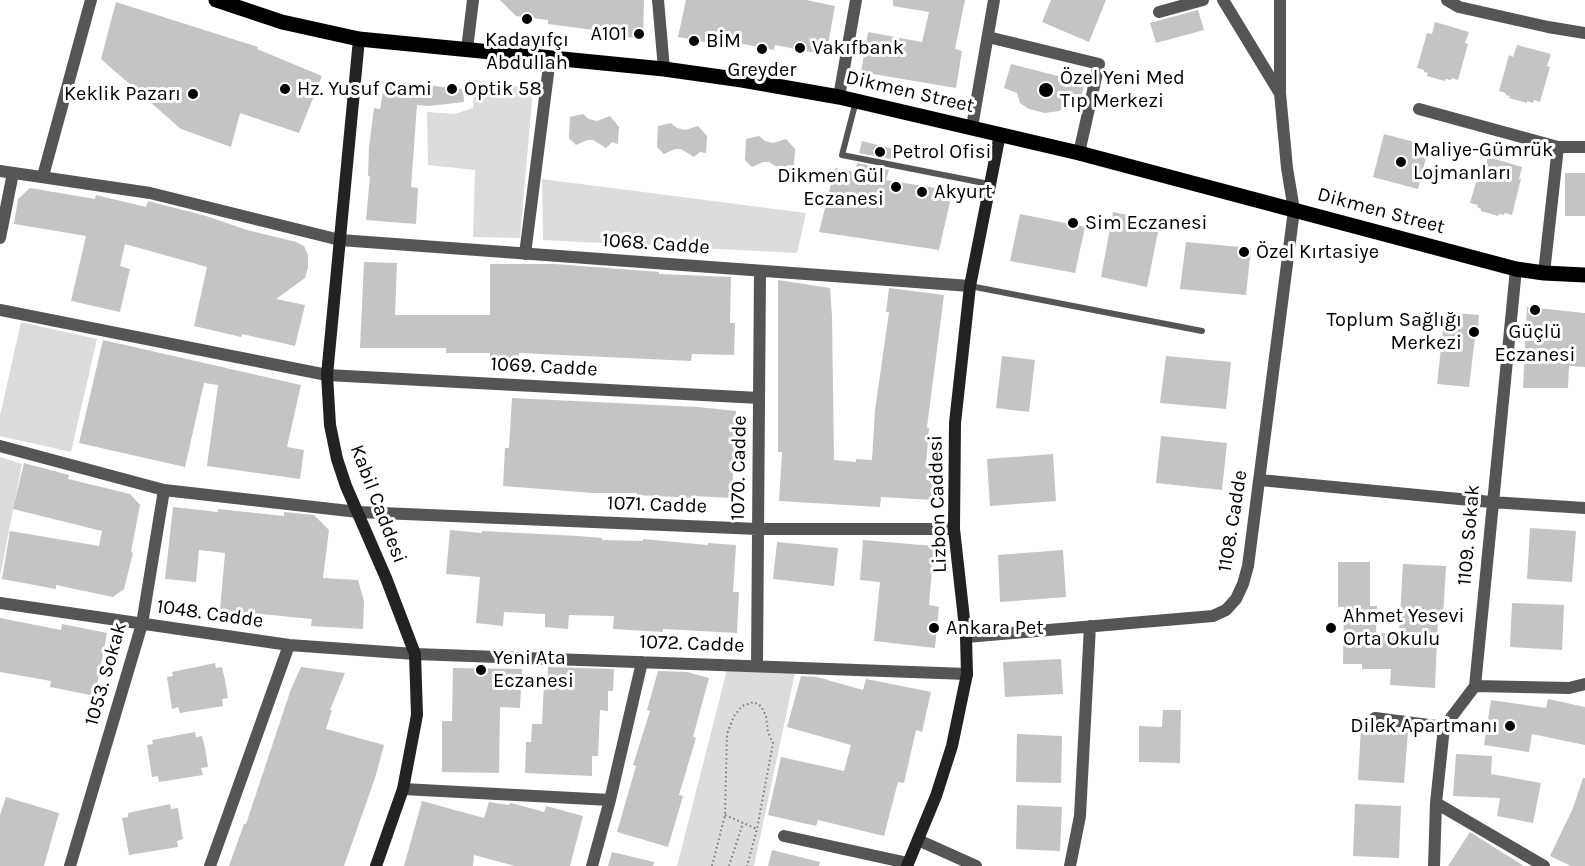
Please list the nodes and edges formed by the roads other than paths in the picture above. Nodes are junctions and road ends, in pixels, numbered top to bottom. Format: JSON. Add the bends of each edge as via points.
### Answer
{"nodes":[{"id":1,"x":91,"y":0,"type":"edge"},
{"id":2,"x":216,"y":0,"type":"edge"},
{"id":3,"x":473,"y":0,"type":"edge"},
{"id":4,"x":658,"y":0,"type":"edge"},
{"id":5,"x":856,"y":0,"type":"edge"},
{"id":6,"x":994,"y":0,"type":"edge"},
{"id":7,"x":1203,"y":0,"type":"edge"},
{"id":8,"x":1223,"y":0,"type":"edge"},
{"id":9,"x":1280,"y":0,"type":"edge"},
{"id":10,"x":1447,"y":0,"type":"edge"},
{"id":11,"x":1159,"y":12,"type":"dead end"},
{"id":12,"x":1585,"y":33,"type":"edge"},
{"id":13,"x":988,"y":37,"type":"junction"},
{"id":14,"x":358,"y":39,"type":"junction"},
{"id":15,"x":467,"y":49,"type":"junction"},
{"id":16,"x":550,"y":57,"type":"junction"},
{"id":17,"x":664,"y":69,"type":"junction"},
{"id":18,"x":1280,"y":93,"type":"junction"},
{"id":19,"x":839,"y":97,"type":"junction"},
{"id":20,"x":856,"y":101,"type":"junction"},
{"id":21,"x":1419,"y":109,"type":"dead end"},
{"id":22,"x":972,"y":127,"type":"junction"},
{"id":23,"x":1000,"y":134,"type":"junction"},
{"id":24,"x":1558,"y":147,"type":"junction"},
{"id":25,"x":1585,"y":147,"type":"edge"},
{"id":26,"x":1079,"y":153,"type":"junction"},
{"id":27,"x":0,"y":171,"type":"edge"},
{"id":28,"x":13,"y":172,"type":"junction"},
{"id":29,"x":43,"y":176,"type":"junction"},
{"id":30,"x":989,"y":184,"type":"junction"},
{"id":31,"x":1294,"y":210,"type":"junction"},
{"id":32,"x":0,"y":238,"type":"edge"},
{"id":33,"x":340,"y":240,"type":"junction"},
{"id":34,"x":525,"y":254,"type":"junction"},
{"id":35,"x":1516,"y":269,"type":"junction"},
{"id":36,"x":760,"y":271,"type":"junction"},
{"id":37,"x":1544,"y":273,"type":"junction"},
{"id":38,"x":1585,"y":275,"type":"edge"},
{"id":39,"x":970,"y":286,"type":"junction"},
{"id":40,"x":0,"y":310,"type":"edge"},
{"id":41,"x":1202,"y":331,"type":"dead end"},
{"id":42,"x":327,"y":375,"type":"junction"},
{"id":43,"x":759,"y":398,"type":"junction"},
{"id":44,"x":0,"y":446,"type":"edge"},
{"id":45,"x":1260,"y":480,"type":"junction"},
{"id":46,"x":164,"y":490,"type":"junction"},
{"id":47,"x":1491,"y":502,"type":"junction"},
{"id":48,"x":1585,"y":508,"type":"edge"},
{"id":49,"x":358,"y":512,"type":"junction"},
{"id":50,"x":758,"y":529,"type":"junction"},
{"id":51,"x":954,"y":529,"type":"junction"},
{"id":52,"x":0,"y":603,"type":"edge"},
{"id":53,"x":142,"y":624,"type":"junction"},
{"id":54,"x":1090,"y":626,"type":"junction"},
{"id":55,"x":966,"y":638,"type":"junction"},
{"id":56,"x":288,"y":645,"type":"junction"},
{"id":57,"x":415,"y":654,"type":"junction"},
{"id":58,"x":642,"y":662,"type":"junction"},
{"id":59,"x":757,"y":666,"type":"junction"},
{"id":60,"x":967,"y":674,"type":"junction"},
{"id":61,"x":1585,"y":684,"type":"edge"},
{"id":62,"x":1474,"y":686,"type":"junction"},
{"id":63,"x":1375,"y":718,"type":"dead end"},
{"id":64,"x":1444,"y":727,"type":"junction"},
{"id":65,"x":403,"y":789,"type":"junction"},
{"id":66,"x":610,"y":800,"type":"junction"},
{"id":67,"x":1436,"y":802,"type":"junction"},
{"id":68,"x":784,"y":836,"type":"dead end"},
{"id":69,"x":918,"y":840,"type":"junction"},
{"id":70,"x":908,"y":864,"type":"edge"},
{"id":71,"x":70,"y":866,"type":"edge"},
{"id":72,"x":210,"y":866,"type":"edge"},
{"id":73,"x":376,"y":866,"type":"edge"},
{"id":74,"x":592,"y":866,"type":"edge"},
{"id":75,"x":976,"y":866,"type":"edge"},
{"id":76,"x":1070,"y":866,"type":"edge"},
{"id":77,"x":1434,"y":866,"type":"edge"},
{"id":78,"x":1544,"y":866,"type":"edge"}],
"edges":[{"from":1,"to":29,"type":"street"},
{"from":2,"to":14,"type":"main road","name":"Dikmen Street","via":[[282,22]]},
{"from":3,"to":15,"type":"street"},
{"from":4,"to":17,"type":"street"},
{"from":5,"to":19,"type":"street"},
{"from":6,"to":13,"type":"street"},
{"from":7,"to":11,"type":"street"},
{"from":8,"to":18,"type":"street"},
{"from":9,"to":18,"type":"street","name":"1108. Cadde"},
{"from":10,"to":12,"type":"street","via":[[1459,7]]},
{"from":13,"to":22,"type":"street"},
{"from":13,"to":26,"type":"street","via":[[1099,64]]},
{"from":14,"to":15,"type":"main road","name":"Dikmen Street"},
{"from":14,"to":33,"type":"main road","name":"Kabil Caddesi"},
{"from":15,"to":16,"type":"main road","name":"Dikmen Street"},
{"from":16,"to":17,"type":"main road","name":"Dikmen Street"},
{"from":16,"to":34,"type":"street"},
{"from":17,"to":19,"type":"main road","name":"Dikmen Street"},
{"from":18,"to":31,"type":"street","name":"1108. Cadde"},
{"from":19,"to":20,"type":"main road","name":"Dikmen Street"},
{"from":20,"to":22,"type":"main road","name":"Dikmen Street"},
{"from":20,"to":30,"type":"lane","via":[[842,155]]},
{"from":21,"to":24,"type":"street"},
{"from":22,"to":23,"type":"main road","name":"Dikmen Street"},
{"from":23,"to":26,"type":"main road","name":"Dikmen Street"},
{"from":23,"to":30,"type":"main road","name":"Lizbon Caddesi"},
{"from":24,"to":25,"type":"street"},
{"from":24,"to":37,"type":"street"},
{"from":26,"to":31,"type":"main road","name":"Dikmen Street"},
{"from":27,"to":28,"type":"street","name":"1068. Cadde"},
{"from":28,"to":29,"type":"street","name":"1068. Cadde"},
{"from":28,"to":32,"type":"street"},
{"from":29,"to":33,"type":"street","name":"1068. Cadde","via":[[150,193]]},
{"from":30,"to":39,"type":"main road","name":"Lizbon Caddesi"},
{"from":31,"to":35,"type":"main road","name":"Dikmen Street"},
{"from":31,"to":45,"type":"street","name":"1108. Cadde"},
{"from":33,"to":34,"type":"street","name":"1068. Cadde"},
{"from":33,"to":42,"type":"main road","name":"Kabil Caddesi"},
{"from":34,"to":36,"type":"street","name":"1068. Cadde"},
{"from":35,"to":37,"type":"main road","name":"Dikmen Street"},
{"from":35,"to":47,"type":"street","name":"1109. Sokak"},
{"from":36,"to":39,"type":"street","name":"1068. Cadde"},
{"from":36,"to":43,"type":"street","name":"1070. Cadde"},
{"from":37,"to":38,"type":"main road","name":"Dikmen Street"},
{"from":39,"to":41,"type":"lane"},
{"from":39,"to":51,"type":"main road","name":"Lizbon Caddesi","via":[[955,423]]},
{"from":40,"to":42,"type":"street","name":"1069. Cadde"},
{"from":42,"to":43,"type":"street","name":"1069. Cadde"},
{"from":42,"to":49,"type":"main road","name":"Kabil Caddesi","via":[[330,425],[346,486]]},
{"from":43,"to":50,"type":"street","name":"1070. Cadde"},
{"from":44,"to":46,"type":"street","name":"1071. Cadde"},
{"from":45,"to":47,"type":"street"},
{"from":45,"to":54,"type":"street","name":"1108. Cadde","via":[[1248,566],[1236,599],[1226,609],[1213,616]]},
{"from":46,"to":49,"type":"street","name":"1071. Cadde"},
{"from":46,"to":53,"type":"street","name":"1053. Sokak"},
{"from":47,"to":48,"type":"street"},
{"from":47,"to":62,"type":"street","name":"1109. Sokak"},
{"from":49,"to":50,"type":"street","name":"1071. Cadde"},
{"from":49,"to":57,"type":"main road","name":"Kabil Caddesi"},
{"from":50,"to":51,"type":"street","name":"1071. Cadde"},
{"from":50,"to":59,"type":"street","name":"1070. Cadde"},
{"from":51,"to":55,"type":"main road","name":"Lizbon Caddesi"},
{"from":52,"to":53,"type":"street","name":"1048. Cadde"},
{"from":53,"to":56,"type":"street","name":"1048. Cadde"},
{"from":53,"to":71,"type":"street","name":"1053. Sokak"},
{"from":54,"to":55,"type":"street","name":"1108. Cadde"},
{"from":54,"to":76,"type":"street","via":[[1080,816]]},
{"from":55,"to":60,"type":"main road","name":"Lizbon Caddesi"},
{"from":56,"to":57,"type":"street","name":"1048. Cadde"},
{"from":56,"to":72,"type":"street"},
{"from":57,"to":58,"type":"street","name":"1072. Cadde"},
{"from":57,"to":65,"type":"main road","name":"Kabil Caddesi","via":[[417,715]]},
{"from":58,"to":59,"type":"street","name":"1072. Cadde"},
{"from":58,"to":66,"type":"street"},
{"from":59,"to":60,"type":"street","name":"1072. Cadde"},
{"from":60,"to":69,"type":"main road","name":"Lizbon Caddesi","via":[[952,746]]},
{"from":61,"to":62,"type":"street","via":[[1569,688]]},
{"from":62,"to":64,"type":"street"},
{"from":63,"to":64,"type":"street"},
{"from":64,"to":67,"type":"street"},
{"from":65,"to":66,"type":"street"},
{"from":65,"to":73,"type":"main road","name":"Kabil Caddesi"},
{"from":66,"to":74,"type":"street"},
{"from":67,"to":77,"type":"street"},
{"from":67,"to":78,"type":"street"},
{"from":68,"to":70,"type":"street"},
{"from":69,"to":70,"type":"main road","name":"Lizbon Caddesi"},
{"from":69,"to":75,"type":"street"}]}
